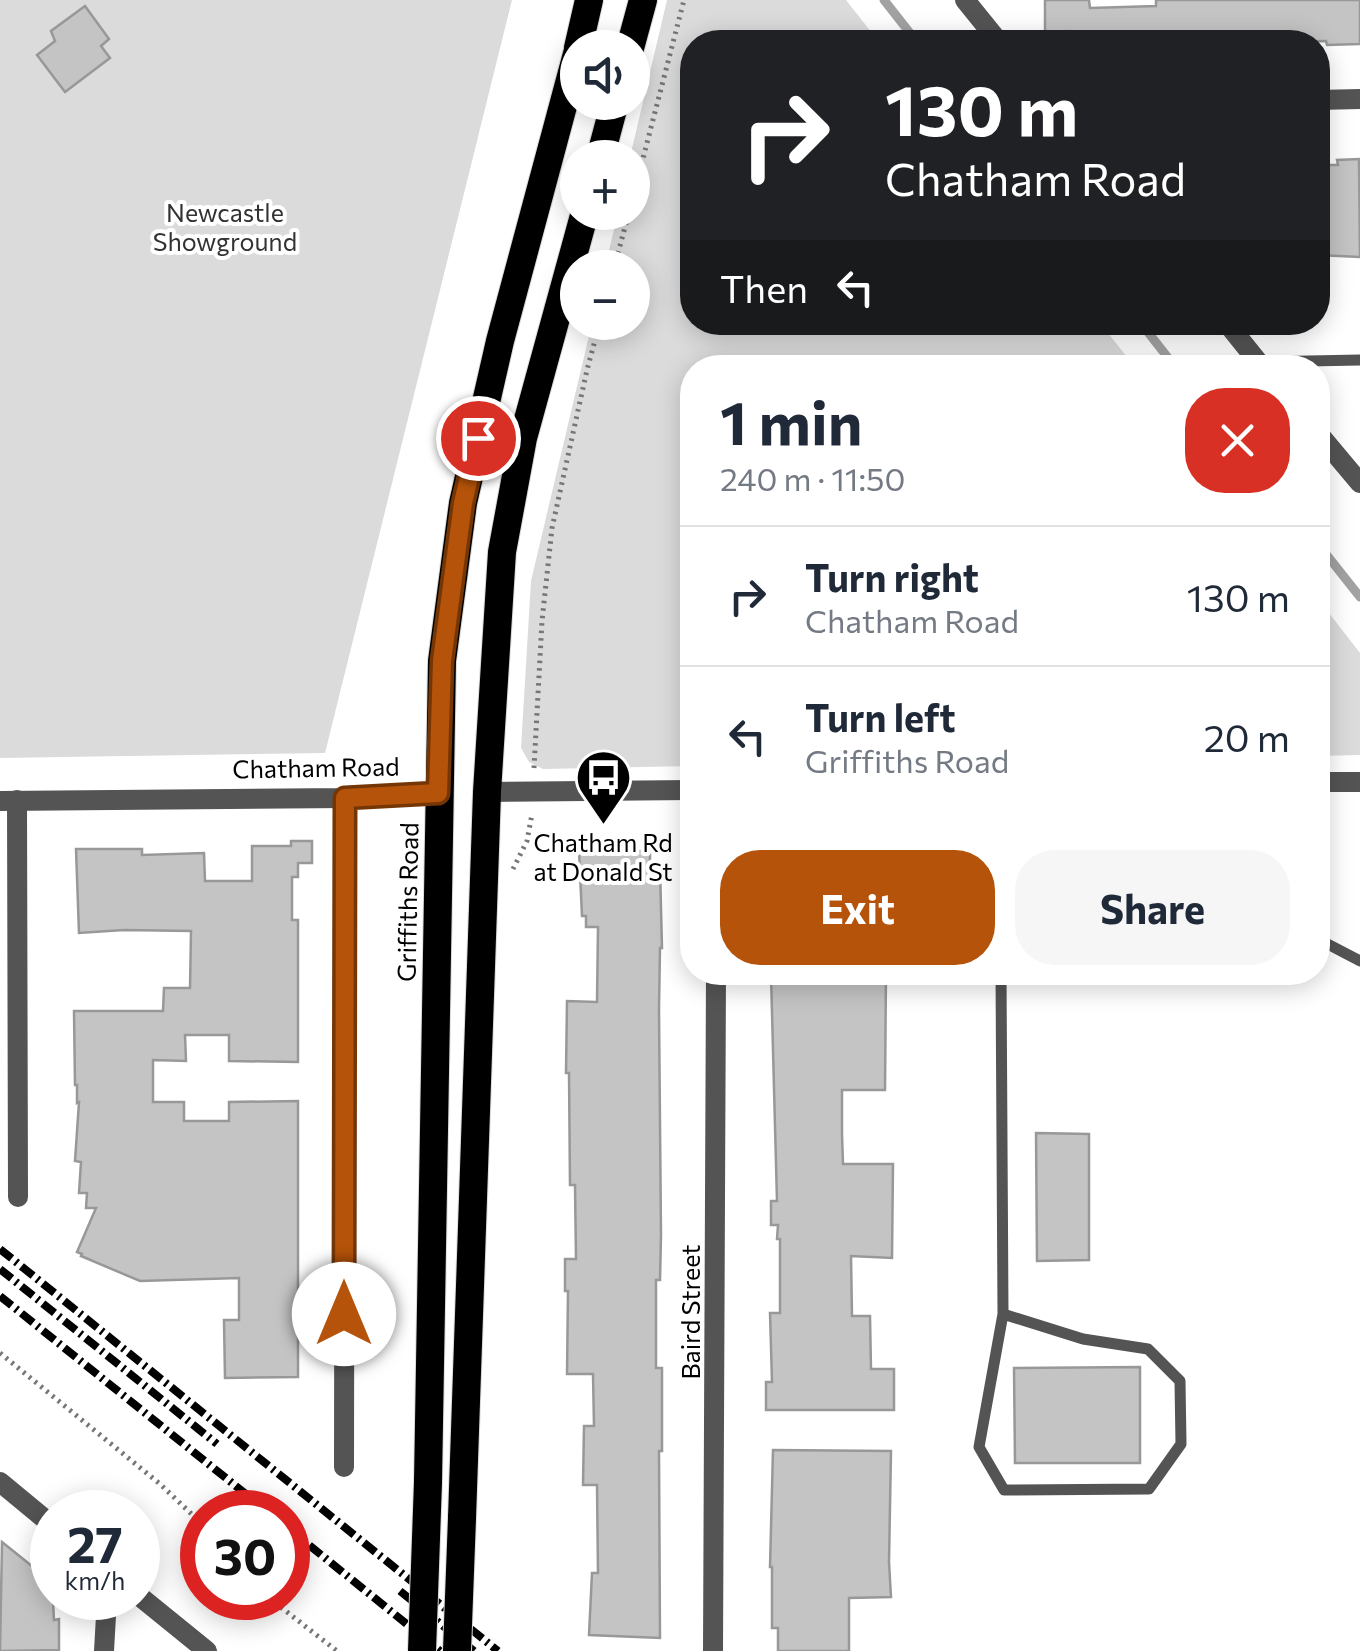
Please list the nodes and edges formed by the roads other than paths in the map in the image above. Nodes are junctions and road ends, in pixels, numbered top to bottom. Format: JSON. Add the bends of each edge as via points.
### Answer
{"nodes":[{"id":1,"x":589,"y":0,"type":"edge"},
{"id":2,"x":643,"y":0,"type":"edge"},
{"id":3,"x":965,"y":0,"type":"edge"},
{"id":4,"x":582,"y":30,"type":"edge"},
{"id":5,"x":635,"y":30,"type":"edge"},
{"id":6,"x":989,"y":30,"type":"edge"},
{"id":7,"x":1360,"y":99,"type":"edge"},
{"id":8,"x":1330,"y":100,"type":"edge"},
{"id":9,"x":560,"y":116,"type":"edge"},
{"id":10,"x":579,"y":230,"type":"edge"},
{"id":11,"x":1237,"y":335,"type":"edge"},
{"id":12,"x":1253,"y":355,"type":"edge"},
{"id":13,"x":1360,"y":360,"type":"edge"},
{"id":14,"x":1330,"y":362,"type":"edge"},
{"id":15,"x":1330,"y":447,"type":"edge"},
{"id":16,"x":1360,"y":483,"type":"edge"},
{"id":17,"x":1330,"y":782,"type":"edge"},
{"id":18,"x":1360,"y":782,"type":"edge"},
{"id":19,"x":680,"y":790,"type":"edge"},
{"id":20,"x":487,"y":792,"type":"junction"},
{"id":21,"x":438,"y":793,"type":"junction"},
{"id":22,"x":345,"y":798,"type":"junction"},
{"id":23,"x":8,"y":801,"type":"edge"},
{"id":24,"x":1330,"y":945,"type":"edge"},
{"id":25,"x":1360,"y":960,"type":"edge"},
{"id":26,"x":716,"y":985,"type":"edge"},
{"id":27,"x":1000,"y":985,"type":"edge"},
{"id":28,"x":18,"y":1197,"type":"dead end"},
{"id":29,"x":1002,"y":1314,"type":"junction"},
{"id":30,"x":344,"y":1467,"type":"dead end"},
{"id":31,"x":0,"y":1482,"type":"edge"},
{"id":32,"x":30,"y":1507,"type":"edge"},
{"id":33,"x":160,"y":1613,"type":"edge"},
{"id":34,"x":106,"y":1620,"type":"edge"},
{"id":35,"x":104,"y":1651,"type":"edge"},
{"id":36,"x":207,"y":1651,"type":"edge"},
{"id":37,"x":422,"y":1651,"type":"edge"},
{"id":38,"x":457,"y":1651,"type":"edge"},
{"id":39,"x":713,"y":1651,"type":"edge"}],
"edges":[{"from":1,"to":4,"type":"highway","name":"Griffiths Road"},
{"from":2,"to":5,"type":"highway"},
{"from":3,"to":6,"type":"street"},
{"from":7,"to":8,"type":"street"},
{"from":9,"to":21,"type":"highway","name":"Griffiths Road","via":[[463,503],[442,661]]},
{"from":10,"to":20,"type":"highway","via":[[522,438],[502,552]]},
{"from":11,"to":12,"type":"street"},
{"from":13,"to":14,"type":"lane"},
{"from":15,"to":16,"type":"street"},
{"from":17,"to":18,"type":"street"},
{"from":19,"to":20,"type":"street","name":"Chatham Road"},
{"from":20,"to":21,"type":"highway","name":"Chatham Road"},
{"from":20,"to":38,"type":"highway","bridge":true},
{"from":21,"to":22,"type":"street","name":"Chatham Road"},
{"from":21,"to":37,"type":"highway","name":"Griffiths Road","bridge":true},
{"from":22,"to":23,"type":"street","name":"Chatham Road"},
{"from":22,"to":30,"type":"street"},
{"from":23,"to":28,"type":"street"},
{"from":24,"to":25,"type":"lane"},
{"from":26,"to":39,"type":"street","name":"Baird Street"},
{"from":27,"to":29,"type":"lane"},
{"from":29,"to":29,"type":"lane","via":[[979,1447],[1004,1490],[1149,1489],[1180,1444],[1180,1381],[1148,1349]]},
{"from":31,"to":32,"type":"street"},
{"from":33,"to":36,"type":"street"},
{"from":34,"to":35,"type":"street"}]}
